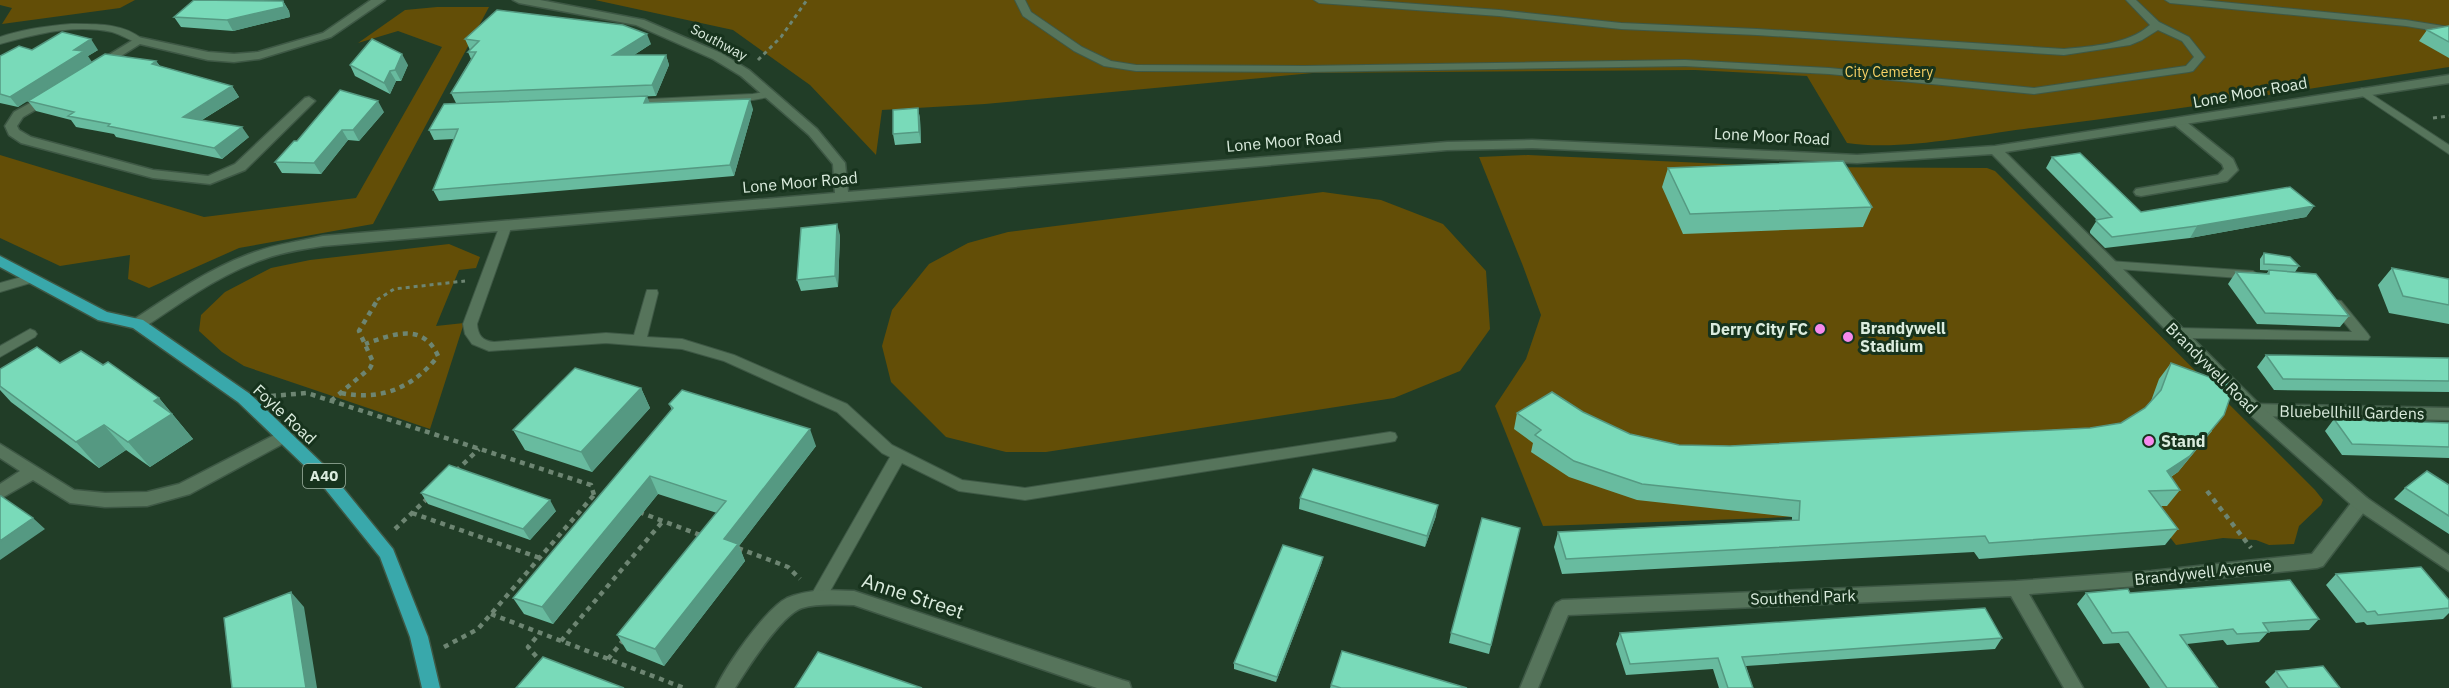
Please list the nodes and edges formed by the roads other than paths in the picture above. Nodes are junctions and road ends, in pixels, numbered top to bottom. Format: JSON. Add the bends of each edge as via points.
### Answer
{"nodes":[{"id":1,"x":379,"y":0,"type":"edge"},
{"id":2,"x":519,"y":0,"type":"edge"},
{"id":3,"x":1020,"y":0,"type":"edge"},
{"id":4,"x":1319,"y":0,"type":"edge"},
{"id":5,"x":2131,"y":0,"type":"edge"},
{"id":6,"x":2170,"y":0,"type":"edge"},
{"id":7,"x":2157,"y":25,"type":"junction"},
{"id":8,"x":2449,"y":30,"type":"edge"},
{"id":9,"x":138,"y":40,"type":"junction"},
{"id":10,"x":0,"y":41,"type":"edge"},
{"id":11,"x":88,"y":72,"type":"edge"},
{"id":12,"x":2449,"y":79,"type":"edge"},
{"id":13,"x":58,"y":90,"type":"edge"},
{"id":14,"x":2361,"y":91,"type":"junction"},
{"id":15,"x":770,"y":94,"type":"junction"},
{"id":16,"x":309,"y":101,"type":"dead end"},
{"id":17,"x":614,"y":103,"type":"edge"},
{"id":18,"x":2180,"y":123,"type":"junction"},
{"id":19,"x":1995,"y":150,"type":"junction"},
{"id":20,"x":2449,"y":150,"type":"edge"},
{"id":21,"x":2141,"y":192,"type":"dead end"},
{"id":22,"x":842,"y":197,"type":"junction"},
{"id":23,"x":506,"y":225,"type":"junction"},
{"id":24,"x":0,"y":261,"type":"edge"},
{"id":25,"x":2109,"y":265,"type":"junction"},
{"id":26,"x":2269,"y":276,"type":"edge"},
{"id":27,"x":32,"y":278,"type":"junction"},
{"id":28,"x":0,"y":288,"type":"edge"},
{"id":29,"x":652,"y":293,"type":"dead end"},
{"id":30,"x":2328,"y":295,"type":"edge"},
{"id":31,"x":138,"y":324,"type":"junction"},
{"id":32,"x":2177,"y":333,"type":"junction"},
{"id":33,"x":30,"y":334,"type":"dead end"},
{"id":34,"x":640,"y":339,"type":"junction"},
{"id":35,"x":0,"y":352,"type":"edge"},
{"id":36,"x":2255,"y":410,"type":"junction"},
{"id":37,"x":2449,"y":414,"type":"edge"},
{"id":38,"x":282,"y":437,"type":"junction"},
{"id":39,"x":1390,"y":437,"type":"dead end"},
{"id":40,"x":0,"y":450,"type":"edge"},
{"id":41,"x":899,"y":455,"type":"junction"},
{"id":42,"x":32,"y":472,"type":"junction"},
{"id":43,"x":0,"y":492,"type":"edge"},
{"id":44,"x":2361,"y":503,"type":"junction"},
{"id":45,"x":2449,"y":564,"type":"edge"},
{"id":46,"x":2016,"y":588,"type":"junction"},
{"id":47,"x":818,"y":597,"type":"junction"},
{"id":48,"x":431,"y":688,"type":"edge"},
{"id":49,"x":725,"y":688,"type":"edge"},
{"id":50,"x":1122,"y":688,"type":"edge"},
{"id":51,"x":1529,"y":688,"type":"edge"},
{"id":52,"x":2074,"y":688,"type":"edge"}],
"edges":[{"from":1,"to":9,"type":"street","via":[[327,35],[259,55],[208,56]]},
{"from":2,"to":15,"type":"street","name":"Southway","via":[[640,22],[717,56]]},
{"from":3,"to":7,"type":"lane","via":[[1027,14],[1078,49],[1108,64],[1136,68],[1686,63],[1829,71],[2034,91],[2189,69],[2200,57],[2193,43]]},
{"from":4,"to":7,"type":"lane","via":[[1622,26],[2064,52],[2107,48],[2136,38]]},
{"from":5,"to":7,"type":"lane","via":[[2142,15]]},
{"from":6,"to":8,"type":"lane"},
{"from":9,"to":10,"type":"lane","via":[[132,34],[88,27],[32,30]]},
{"from":9,"to":11,"type":"street"},
{"from":12,"to":14,"type":"street","name":"Lone Moor Road"},
{"from":13,"to":16,"type":"street","via":[[18,115],[11,126],[13,132],[26,140],[153,174],[210,180],[240,167]]},
{"from":14,"to":18,"type":"street","name":"Lone Moor Road"},
{"from":14,"to":20,"type":"lane"},
{"from":15,"to":17,"type":"lane"},
{"from":15,"to":22,"type":"street","name":"Southway","via":[[813,132],[839,163]]},
{"from":18,"to":19,"type":"street","name":"Lone Moor Road"},
{"from":18,"to":21,"type":"street","via":[[2228,162],[2231,170],[2222,178]]},
{"from":19,"to":22,"type":"street","name":"Lone Moor Road","via":[[1857,159],[1532,144],[1447,146]]},
{"from":19,"to":25,"type":"street","name":"Brandywell Road"},
{"from":22,"to":23,"type":"street","name":"Lone Moor Road"},
{"from":23,"to":31,"type":"street","name":"Lone Moor Road","via":[[323,241],[276,250],[220,274]]},
{"from":23,"to":34,"type":"lane","via":[[470,324],[475,341],[487,347]]},
{"from":24,"to":27,"type":"main road","number":"A40"},
{"from":25,"to":26,"type":"lane"},
{"from":25,"to":32,"type":"street","name":"Brandywell Road"},
{"from":27,"to":28,"type":"lane"},
{"from":27,"to":31,"type":"main road","number":"A40","via":[[103,316]]},
{"from":29,"to":34,"type":"lane"},
{"from":30,"to":32,"type":"lane","via":[[2363,337]]},
{"from":31,"to":38,"type":"main road","name":"Foyle Road","number":"A40","via":[[244,398]]},
{"from":32,"to":36,"type":"street","name":"Brandywell Road"},
{"from":33,"to":35,"type":"lane"},
{"from":34,"to":41,"type":"lane","via":[[682,344],[778,379],[842,408],[887,449]]},
{"from":36,"to":37,"type":"street","name":"Bluebellhill Gardens"},
{"from":36,"to":44,"type":"street","name":"Brandywell Road"},
{"from":38,"to":42,"type":"street","via":[[184,489],[147,500],[70,496]]},
{"from":38,"to":48,"type":"main road","name":"Foyle Road","number":"A40","via":[[320,471],[387,554],[419,637]]},
{"from":39,"to":41,"type":"lane","via":[[1025,494],[959,485]]},
{"from":40,"to":42,"type":"street"},
{"from":41,"to":47,"type":"lane"},
{"from":42,"to":43,"type":"street"},
{"from":44,"to":45,"type":"street","name":"Brandywell Road"},
{"from":44,"to":46,"type":"street","name":"Brandywell Avenue","via":[[2317,561]]},
{"from":46,"to":51,"type":"street","name":"Southend Park","via":[[1562,608]]},
{"from":46,"to":52,"type":"street"},
{"from":47,"to":49,"type":"street","name":"Anne Street","via":[[791,603],[742,658]]},
{"from":47,"to":50,"type":"street","name":"Anne Street","via":[[854,598]]}]}
